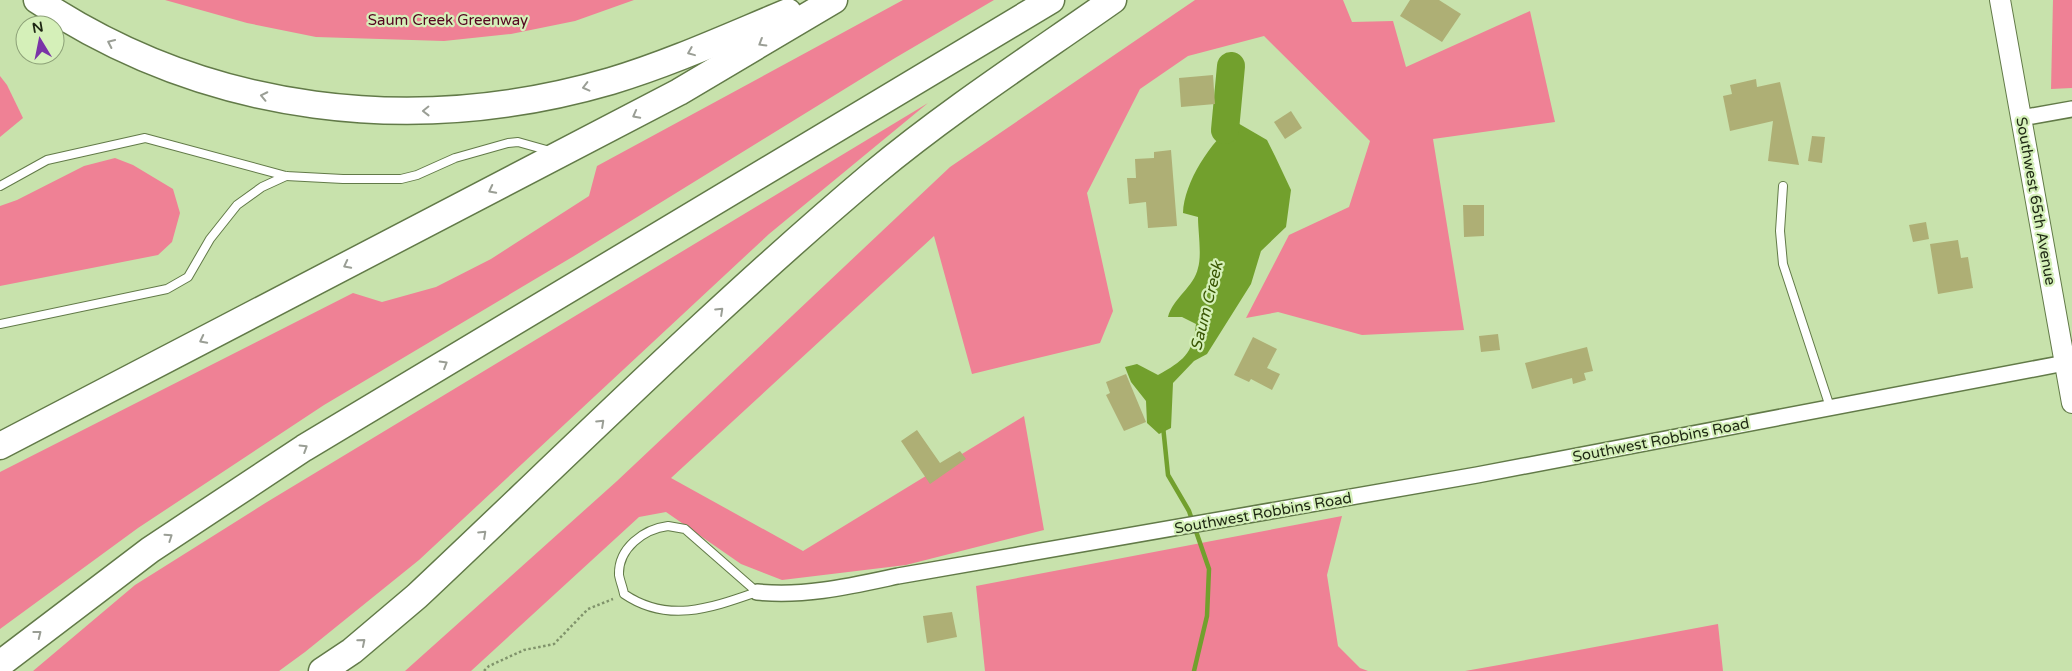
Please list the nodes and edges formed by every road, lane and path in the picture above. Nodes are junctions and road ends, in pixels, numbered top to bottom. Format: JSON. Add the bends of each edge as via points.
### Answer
{"nodes":[{"id":1,"x":37,"y":0,"type":"edge"},
{"id":2,"x":817,"y":0,"type":"edge"},
{"id":3,"x":834,"y":0,"type":"edge"},
{"id":4,"x":1050,"y":0,"type":"edge"},
{"id":5,"x":1113,"y":0,"type":"edge"},
{"id":6,"x":2000,"y":0,"type":"edge"},
{"id":7,"x":2072,"y":109,"type":"edge"},
{"id":8,"x":2021,"y":118,"type":"junction"},
{"id":9,"x":562,"y":154,"type":"junction"},
{"id":10,"x":286,"y":176,"type":"junction"},
{"id":11,"x":0,"y":186,"type":"edge"},
{"id":12,"x":1783,"y":186,"type":"dead end"},
{"id":13,"x":0,"y":324,"type":"edge"},
{"id":14,"x":2065,"y":363,"type":"junction"},
{"id":15,"x":2072,"y":403,"type":"edge"},
{"id":16,"x":1830,"y":408,"type":"junction"},
{"id":17,"x":0,"y":446,"type":"edge"},
{"id":18,"x":757,"y":592,"type":"junction"},
{"id":19,"x":624,"y":594,"type":"junction"},
{"id":20,"x":0,"y":664,"type":"edge"},
{"id":21,"x":322,"y":671,"type":"edge"},
{"id":22,"x":484,"y":671,"type":"edge"}],
"edges":[{"from":2,"to":1,"type":"highway","one_way":true,"via":[[666,62],[611,80],[558,94],[447,111],[336,108],[234,89],[150,61],[86,31]]},
{"from":3,"to":9,"type":"highway","one_way":true,"via":[[679,92]]},
{"from":20,"to":4,"type":"highway","one_way":true,"via":[[150,550],[304,448]]},
{"from":21,"to":5,"type":"highway","one_way":true,"via":[[352,651],[417,596],[792,244],[876,172],[953,111]]},
{"from":6,"to":8,"type":"main road","name":"Southwest 65th Avenue"},
{"from":7,"to":8,"type":"street"},
{"from":8,"to":14,"type":"main road","name":"Southwest 65th Avenue"},
{"from":9,"to":10,"type":"lane","via":[[518,142],[455,158],[401,179]]},
{"from":9,"to":17,"type":"highway","one_way":true},
{"from":10,"to":11,"type":"lane","via":[[145,138],[47,160]]},
{"from":10,"to":13,"type":"lane","via":[[262,187],[237,205],[180,284]]},
{"from":12,"to":16,"type":"lane","via":[[1780,231],[1783,264]]},
{"from":14,"to":15,"type":"main road","name":"Southwest 65th Avenue"},
{"from":14,"to":16,"type":"street","name":"Southwest Robbins Road"},
{"from":16,"to":18,"type":"street","name":"Southwest Robbins Road","via":[[836,589],[784,595]]},
{"from":18,"to":19,"type":"lane","name":"Southwest Robbins Road","via":[[720,605],[669,612],[641,606]]},
{"from":18,"to":19,"type":"lane","via":[[697,538],[684,529],[668,526],[653,528],[626,550],[619,574]]},
{"from":19,"to":22,"type":"path","via":[[588,609],[554,644],[524,650]]}]}
